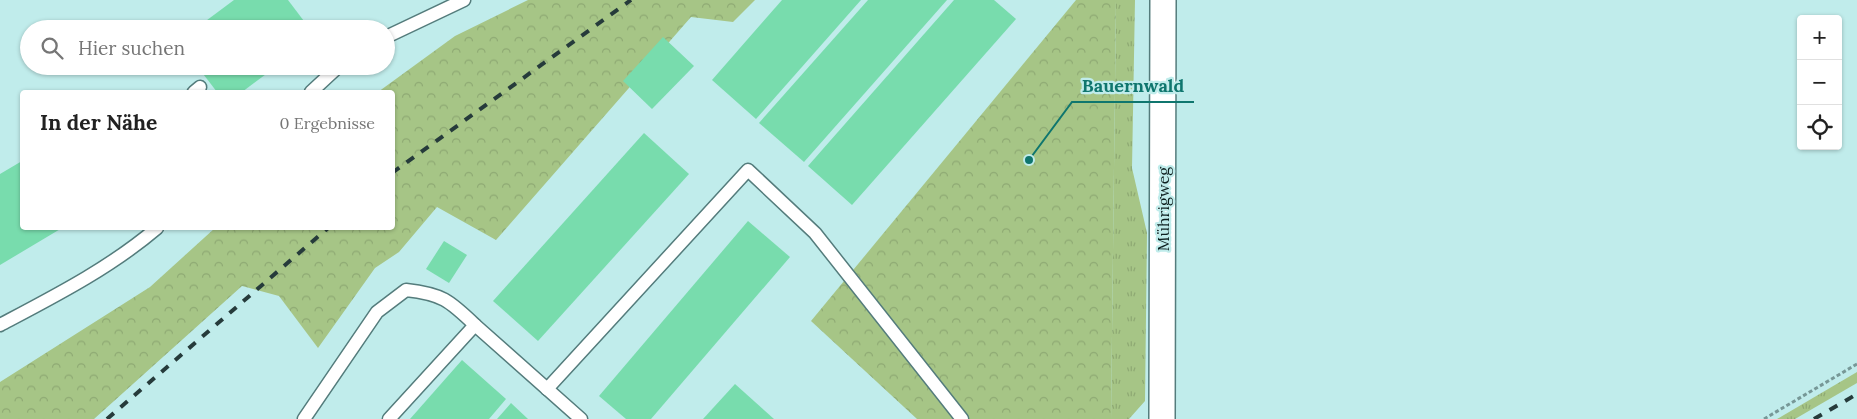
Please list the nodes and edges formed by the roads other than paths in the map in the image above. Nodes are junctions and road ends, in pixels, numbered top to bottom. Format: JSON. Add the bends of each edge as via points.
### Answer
{"nodes":[{"id":1,"x":464,"y":0,"type":"edge"},
{"id":2,"x":1164,"y":0,"type":"edge"},
{"id":3,"x":395,"y":33,"type":"edge"},
{"id":4,"x":330,"y":75,"type":"edge"},
{"id":5,"x":312,"y":90,"type":"edge"},
{"id":6,"x":155,"y":230,"type":"edge"},
{"id":7,"x":0,"y":325,"type":"edge"},
{"id":8,"x":475,"y":325,"type":"junction"},
{"id":9,"x":547,"y":389,"type":"junction"},
{"id":10,"x":304,"y":419,"type":"edge"},
{"id":11,"x":389,"y":419,"type":"edge"},
{"id":12,"x":580,"y":419,"type":"edge"},
{"id":13,"x":962,"y":419,"type":"edge"},
{"id":14,"x":1162,"y":419,"type":"edge"}],
"edges":[{"from":1,"to":3,"type":"lane"},
{"from":2,"to":14,"type":"street","name":"Mührigweg"},
{"from":4,"to":5,"type":"lane"},
{"from":6,"to":7,"type":"lane","via":[[62,293]]},
{"from":8,"to":9,"type":"lane"},
{"from":8,"to":10,"type":"lane","via":[[451,302],[429,293],[406,290],[377,312]]},
{"from":8,"to":11,"type":"lane"},
{"from":9,"to":12,"type":"lane"},
{"from":9,"to":13,"type":"lane","via":[[748,170],[815,234]]}]}
